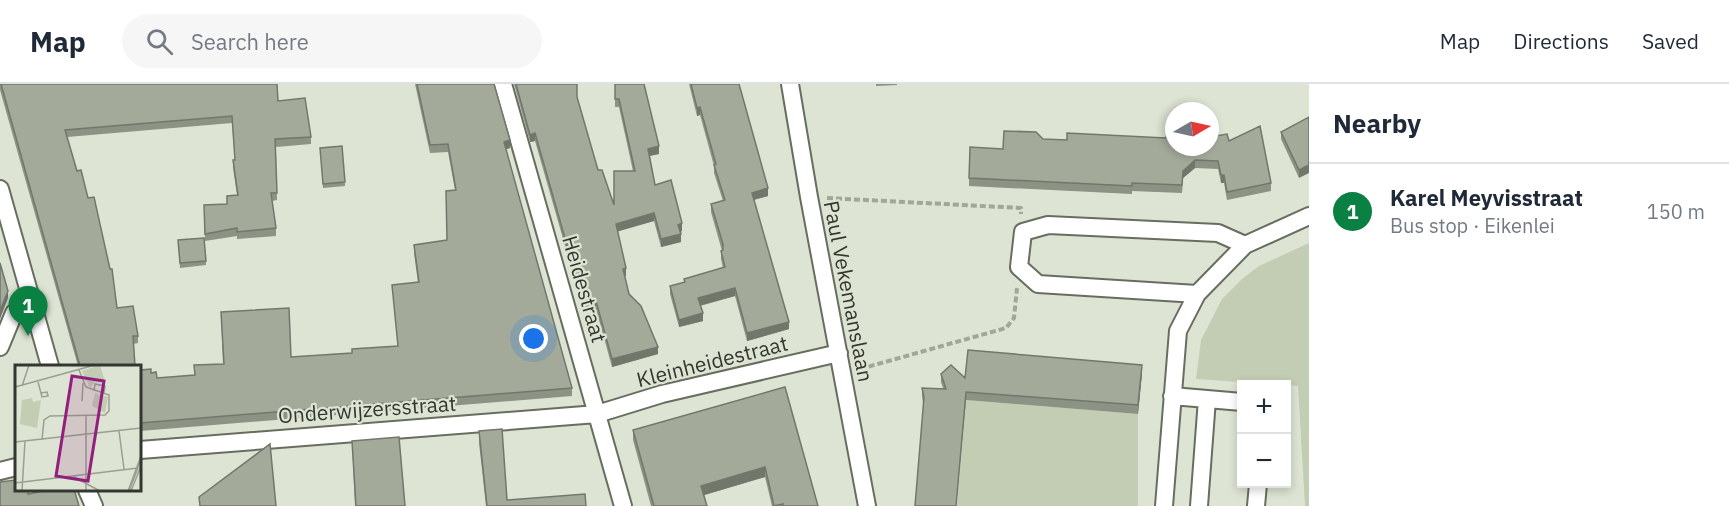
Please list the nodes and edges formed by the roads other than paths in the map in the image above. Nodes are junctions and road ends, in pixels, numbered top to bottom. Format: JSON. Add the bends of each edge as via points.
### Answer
{"nodes":[{"id":1,"x":504,"y":84,"type":"edge"},
{"id":2,"x":790,"y":84,"type":"edge"},
{"id":3,"x":0,"y":189,"type":"edge"},
{"id":4,"x":1309,"y":216,"type":"edge"},
{"id":5,"x":1245,"y":245,"type":"junction"},
{"id":6,"x":1197,"y":294,"type":"junction"},
{"id":7,"x":14,"y":314,"type":"dead end"},
{"id":8,"x":0,"y":347,"type":"edge"},
{"id":9,"x":839,"y":353,"type":"junction"},
{"id":10,"x":50,"y":365,"type":"edge"},
{"id":11,"x":1172,"y":396,"type":"junction"},
{"id":12,"x":1208,"y":399,"type":"junction"},
{"id":13,"x":1237,"y":402,"type":"edge"},
{"id":14,"x":597,"y":414,"type":"junction"},
{"id":15,"x":141,"y":450,"type":"edge"},
{"id":16,"x":15,"y":467,"type":"edge"},
{"id":17,"x":0,"y":471,"type":"edge"},
{"id":18,"x":1258,"y":488,"type":"edge"},
{"id":19,"x":88,"y":491,"type":"edge"},
{"id":20,"x":94,"y":506,"type":"edge"},
{"id":21,"x":623,"y":506,"type":"edge"},
{"id":22,"x":867,"y":506,"type":"edge"},
{"id":23,"x":1164,"y":506,"type":"edge"},
{"id":24,"x":1199,"y":506,"type":"edge"},
{"id":25,"x":1256,"y":506,"type":"edge"}],
"edges":[{"from":1,"to":14,"type":"street","name":"Heidestraat"},
{"from":2,"to":9,"type":"street","name":"Paul Vekemanslaan"},
{"from":3,"to":10,"type":"street"},
{"from":4,"to":5,"type":"street"},
{"from":5,"to":6,"type":"street"},
{"from":5,"to":6,"type":"street","via":[[1218,233],[1048,225],[1023,232],[1019,267],[1038,284]]},
{"from":6,"to":11,"type":"street","via":[[1178,331]]},
{"from":7,"to":8,"type":"street"},
{"from":9,"to":14,"type":"street","name":"Kleinheidestraat","via":[[662,394]]},
{"from":9,"to":22,"type":"street","name":"Paul Vekemanslaan"},
{"from":11,"to":12,"type":"street"},
{"from":11,"to":23,"type":"street"},
{"from":12,"to":13,"type":"street"},
{"from":12,"to":24,"type":"street"},
{"from":14,"to":15,"type":"street","name":"Onderwijzersstraat"},
{"from":14,"to":21,"type":"street","name":"Heidestraat"},
{"from":16,"to":17,"type":"street"},
{"from":18,"to":25,"type":"street"},
{"from":19,"to":20,"type":"street"}]}
